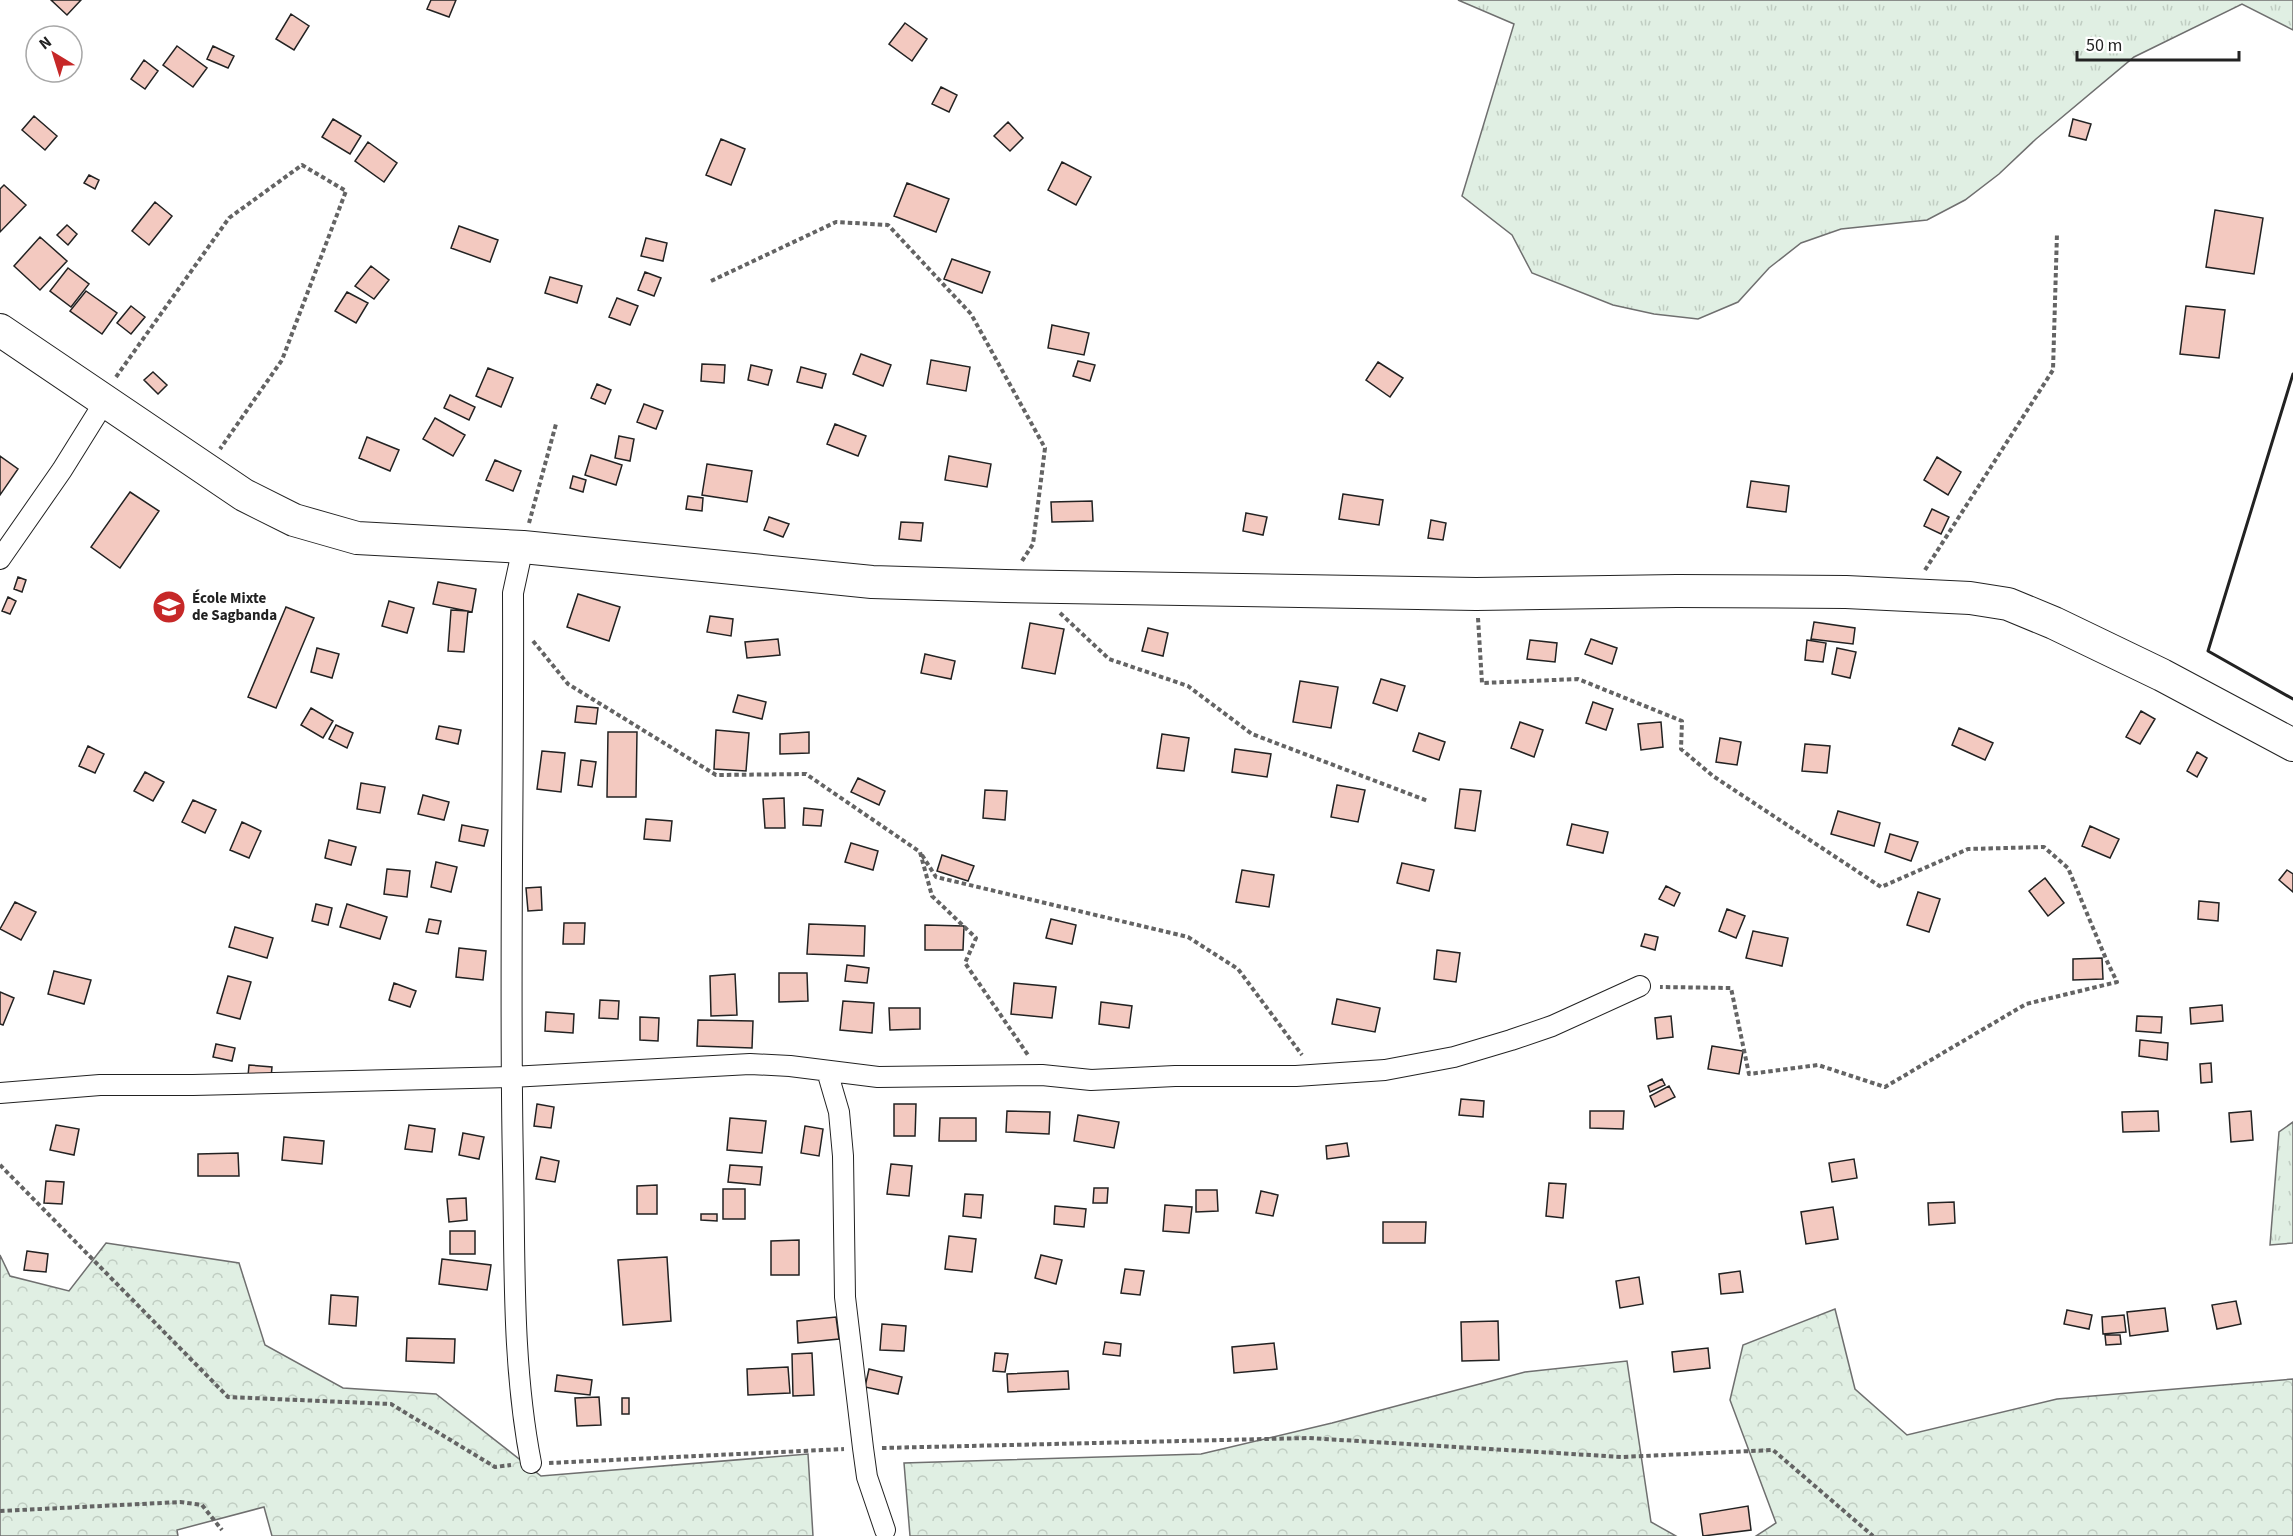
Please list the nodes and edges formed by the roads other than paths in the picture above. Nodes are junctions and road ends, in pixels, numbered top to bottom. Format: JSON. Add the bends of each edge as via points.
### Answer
{"nodes":[{"id":1,"x":0,"y":330,"type":"edge"},
{"id":2,"x":105,"y":401,"type":"junction"},
{"id":3,"x":523,"y":547,"type":"junction"},
{"id":4,"x":0,"y":559,"type":"edge"},
{"id":5,"x":2293,"y":745,"type":"edge"},
{"id":6,"x":1640,"y":986,"type":"road end"},
{"id":7,"x":827,"y":1071,"type":"junction"},
{"id":8,"x":511,"y":1077,"type":"junction"},
{"id":9,"x":0,"y":1093,"type":"edge"},
{"id":10,"x":531,"y":1463,"type":"road end"},
{"id":11,"x":885,"y":1530,"type":"dead end"}],
"edges":[{"from":1,"to":2,"type":"main road"},
{"from":2,"to":3,"type":"main road","via":[[244,495],[294,520],[357,538]]},
{"from":2,"to":4,"type":"street"},
{"from":3,"to":5,"type":"main road","via":[[872,582],[1476,594],[1688,591],[1970,598],[2008,604],[2055,623]]},
{"from":3,"to":8,"type":"street","via":[[513,594]]},
{"from":6,"to":7,"type":"street","via":[[1511,1040],[1454,1057],[1385,1070],[1091,1080],[1042,1076],[878,1077]]},
{"from":7,"to":8,"type":"street","via":[[750,1064]]},
{"from":7,"to":11,"type":"street","via":[[839,1112],[845,1297],[863,1448],[867,1477]]},
{"from":8,"to":9,"type":"street","via":[[100,1085]]},
{"from":8,"to":10,"type":"street","via":[[517,1349]]}]}
